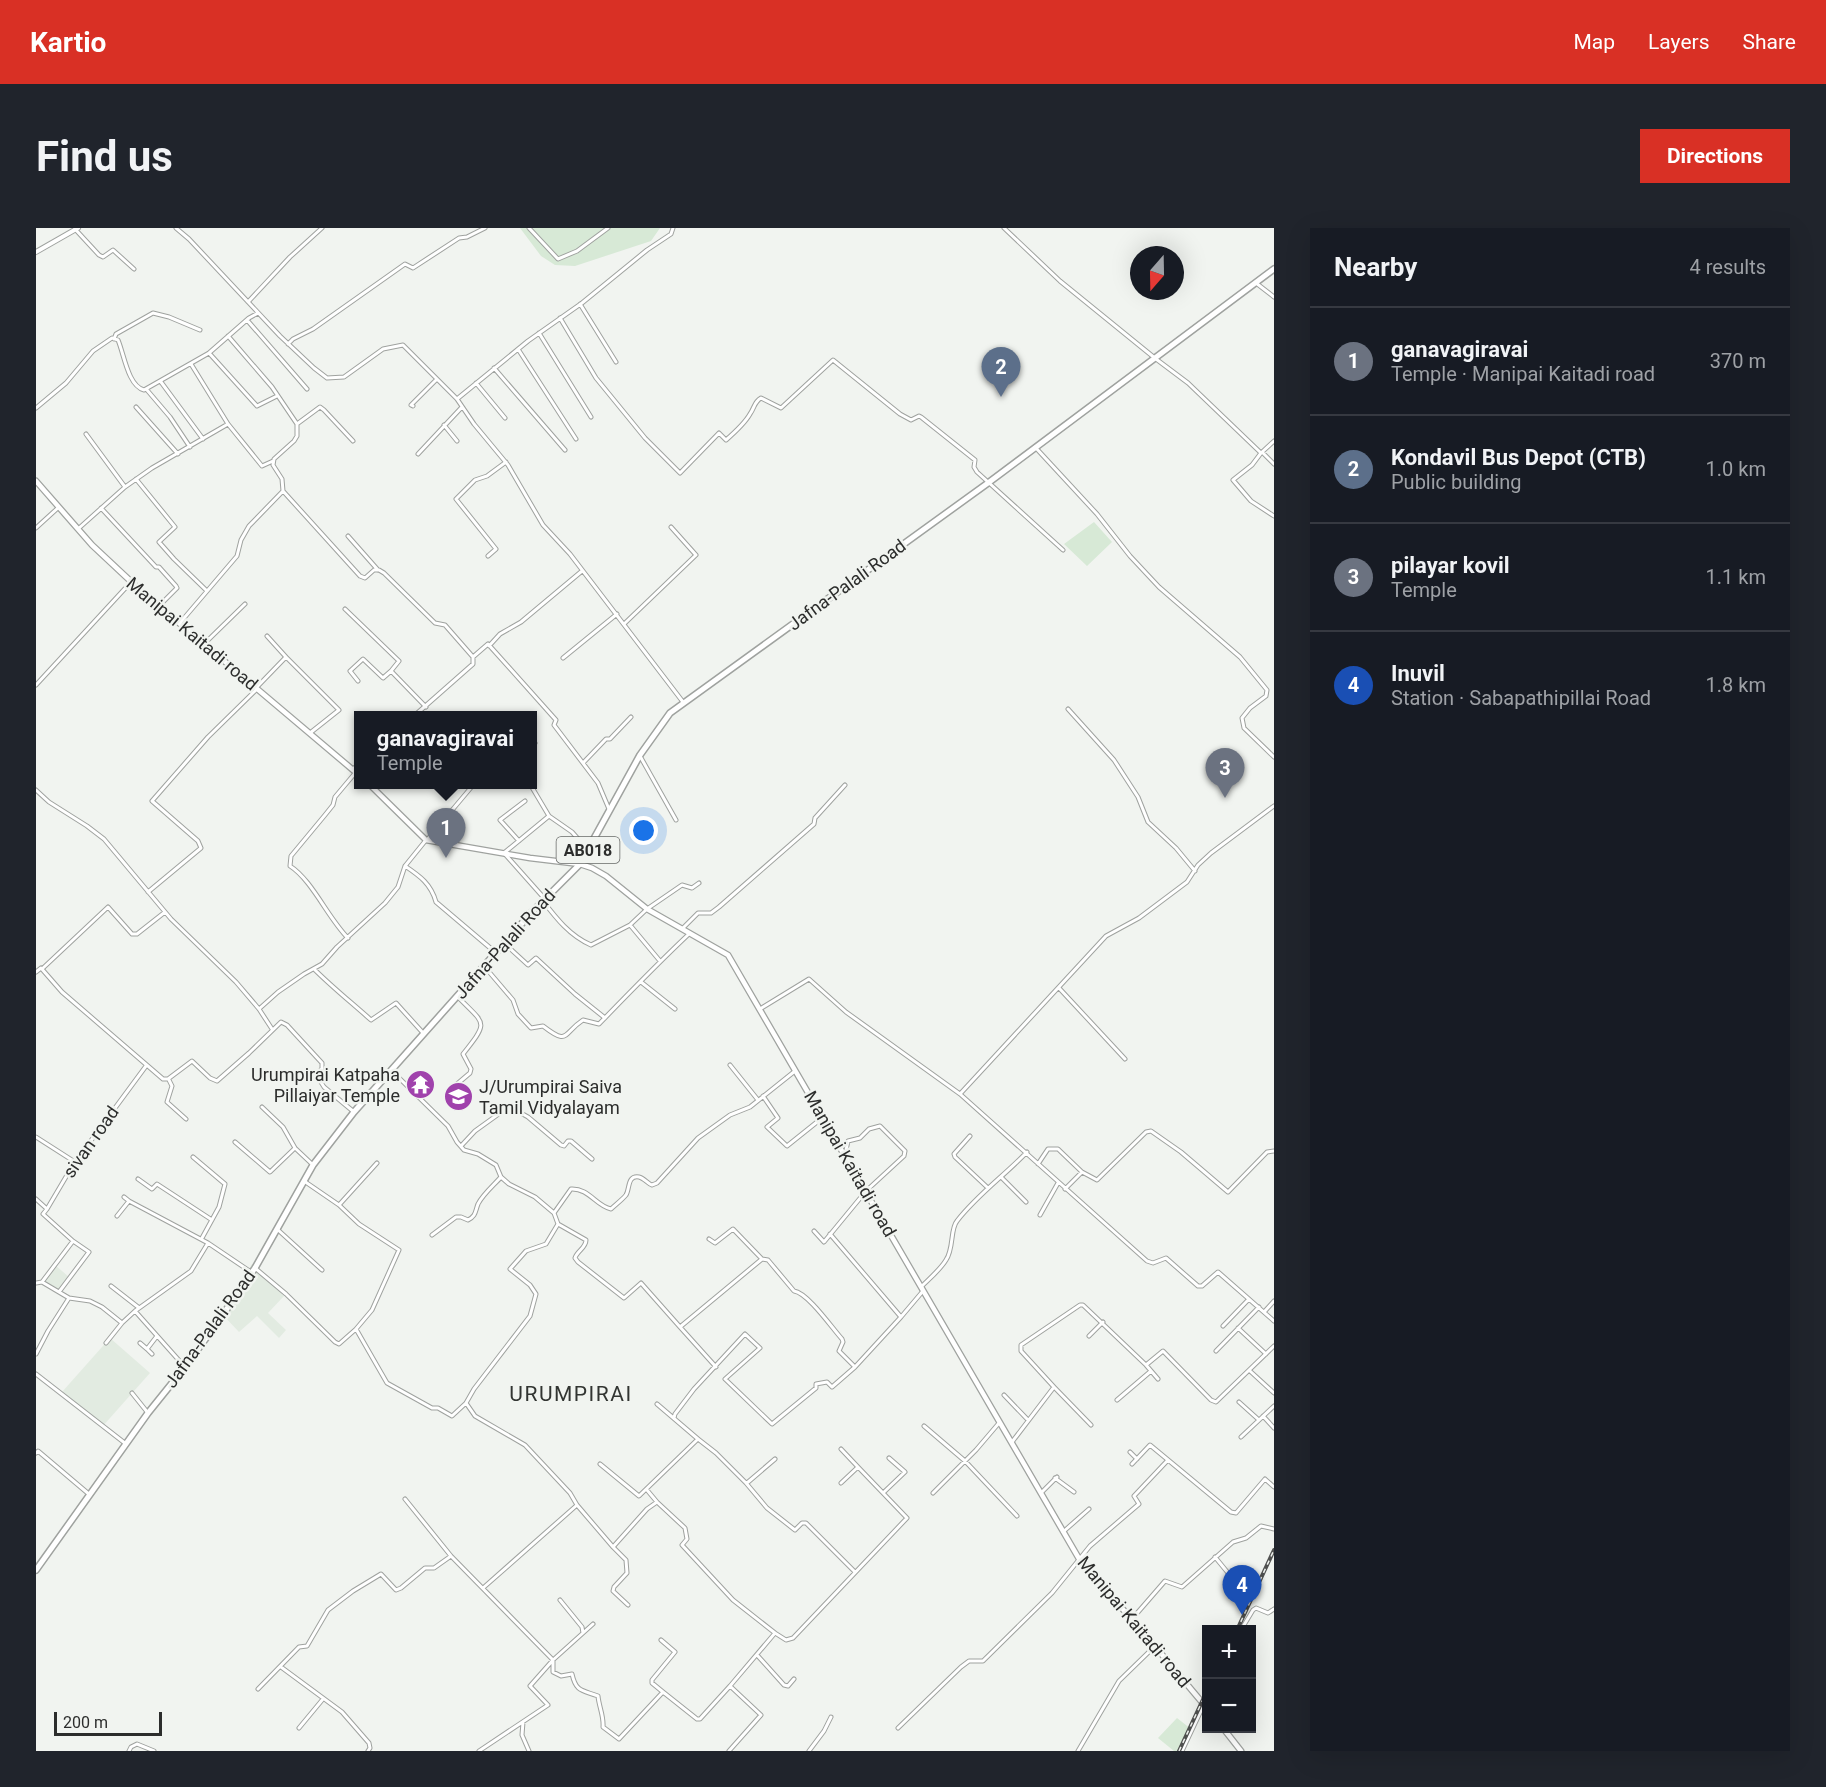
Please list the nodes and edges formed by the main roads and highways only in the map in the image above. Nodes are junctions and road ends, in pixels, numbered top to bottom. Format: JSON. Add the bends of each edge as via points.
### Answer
{"nodes":[{"id":1,"x":1274,"y":269,"type":"edge"},
{"id":2,"x":36,"y":481,"type":"edge"},
{"id":3,"x":354,"y":770,"type":"edge"},
{"id":4,"x":374,"y":789,"type":"edge"},
{"id":5,"x":580,"y":864,"type":"junction"},
{"id":6,"x":36,"y":1570,"type":"edge"},
{"id":7,"x":1202,"y":1699,"type":"edge"},
{"id":8,"x":1227,"y":1733,"type":"edge"},
{"id":9,"x":1241,"y":1751,"type":"edge"}],
"edges":[{"from":1,"to":5,"type":"main road","name":"Jafna-Palali Road","number":"AB018","via":[[988,483],[670,713],[640,755]]},
{"from":2,"to":3,"type":"main road","name":"Manipai Kaitadi road","via":[[131,582]]},
{"from":4,"to":5,"type":"main road","name":"Manipai Kaitadi road","via":[[427,840]]},
{"from":5,"to":6,"type":"main road","name":"Jafna-Palali Road","number":"AB018","via":[[391,1070],[313,1165],[253,1270]]},
{"from":5,"to":7,"type":"main road","name":"Manipai Kaitadi road","via":[[601,872],[647,909],[728,955],[1085,1569]]},
{"from":8,"to":9,"type":"main road"}]}
